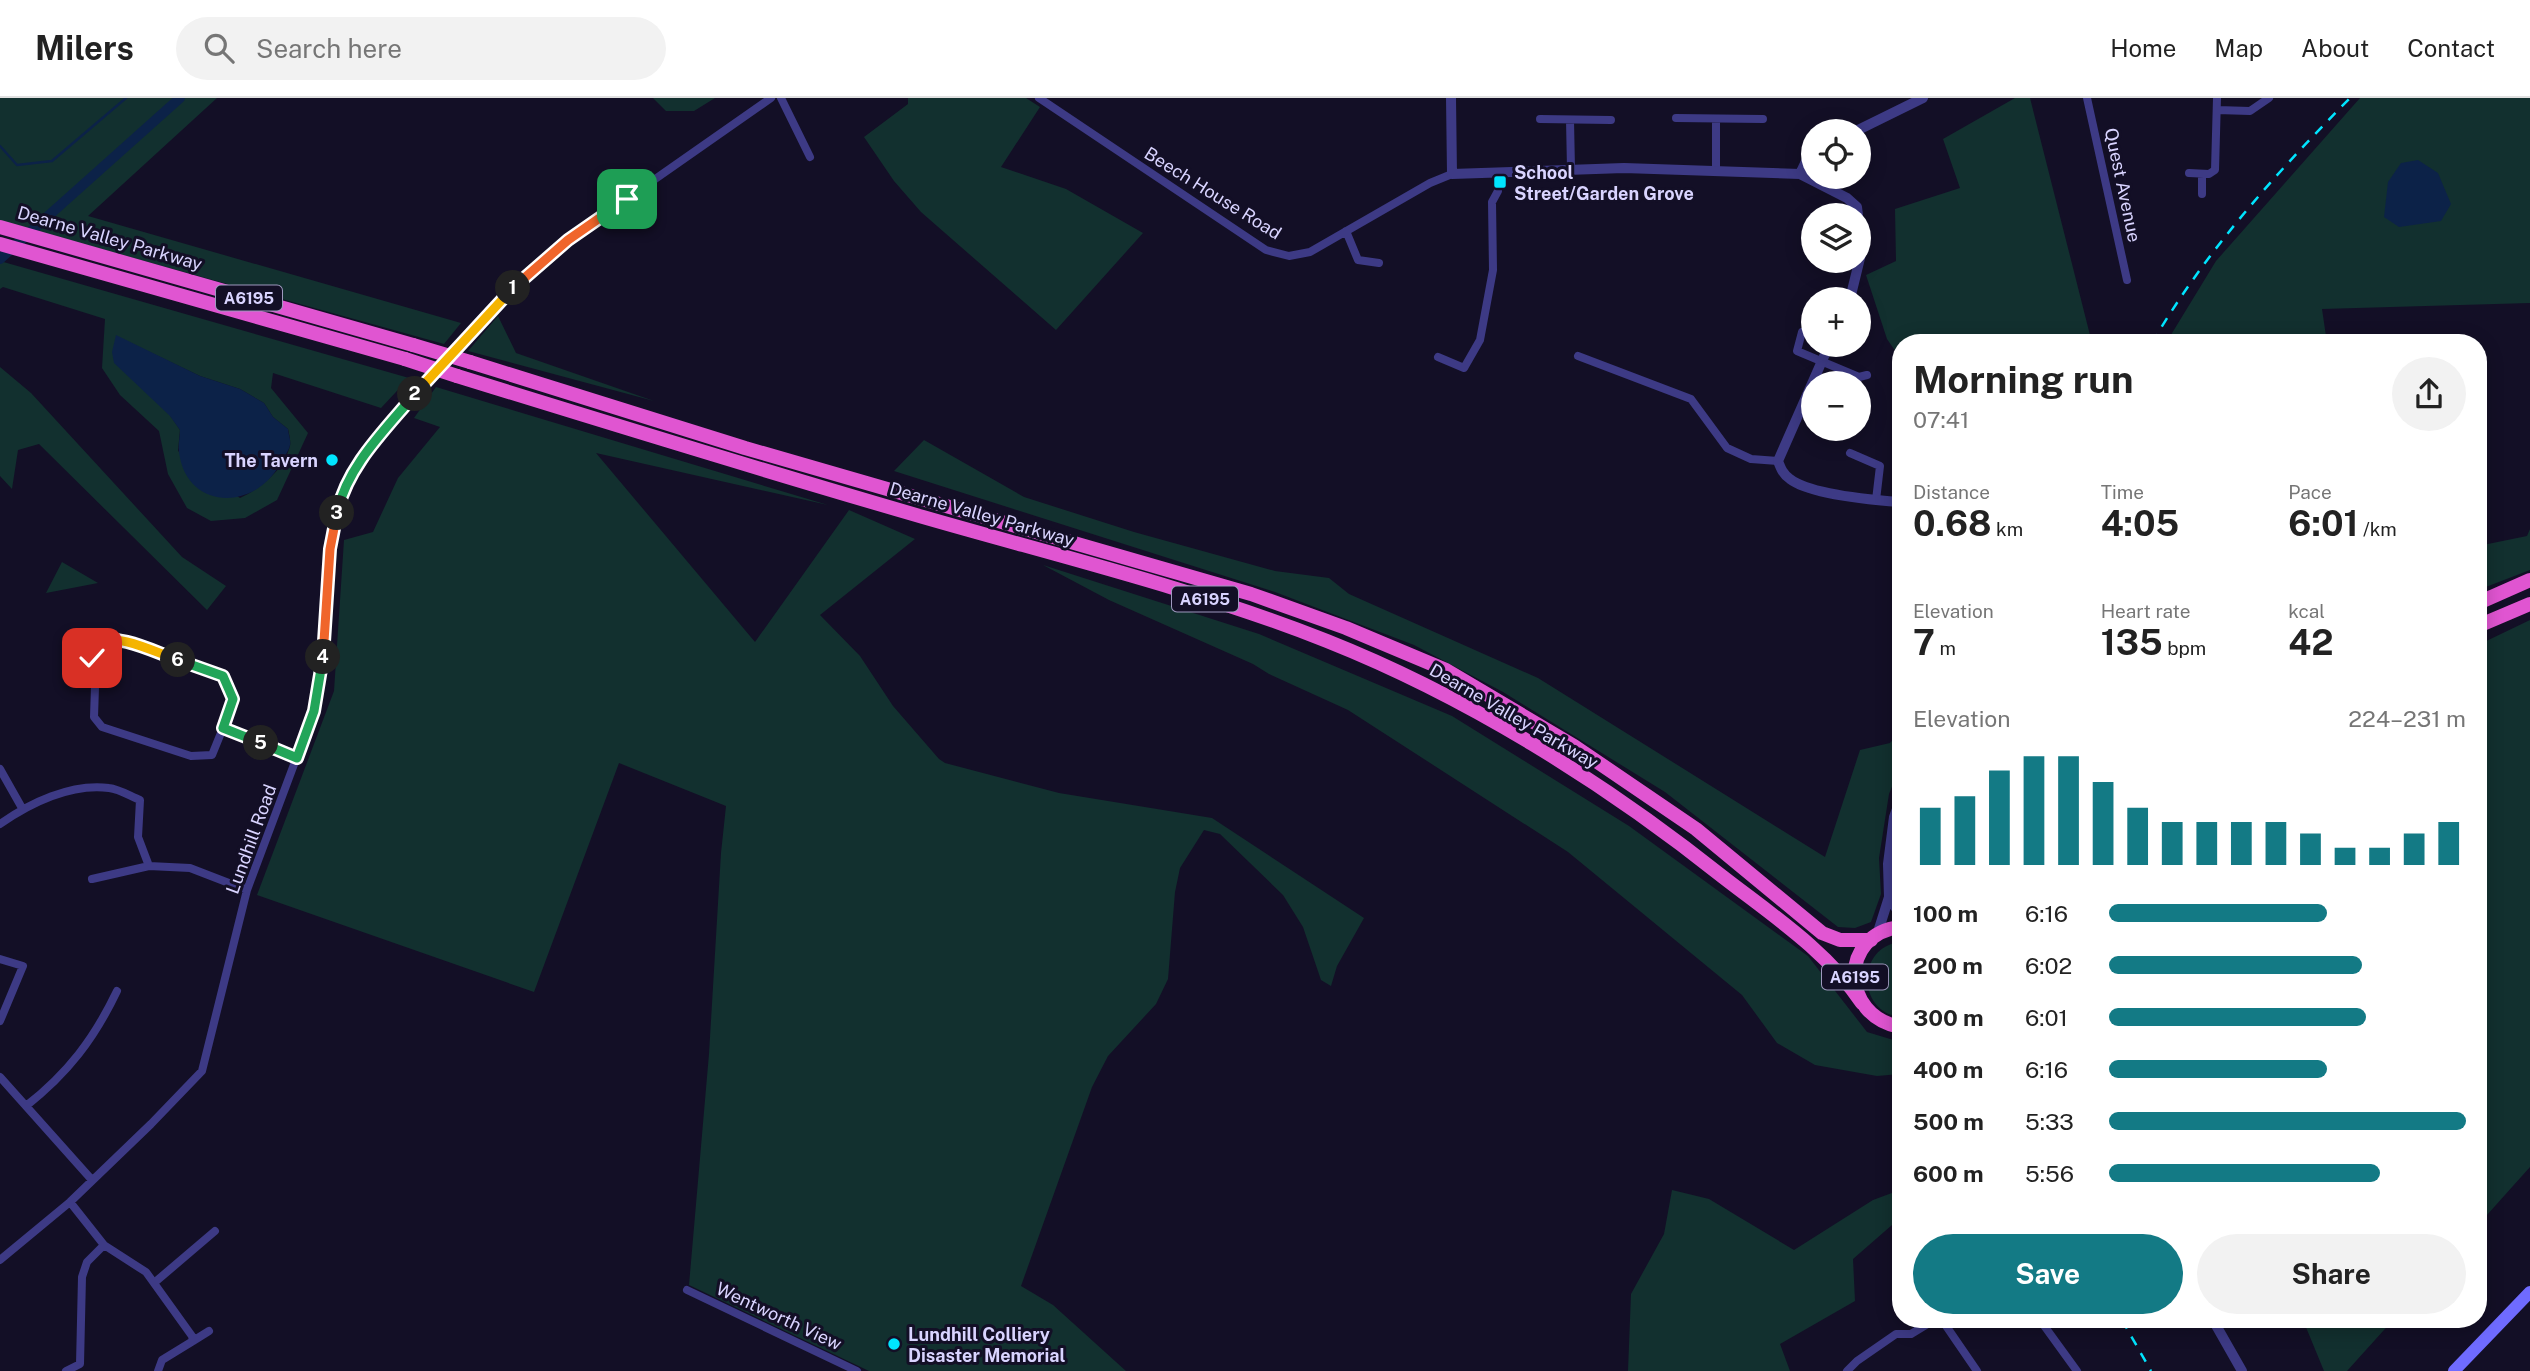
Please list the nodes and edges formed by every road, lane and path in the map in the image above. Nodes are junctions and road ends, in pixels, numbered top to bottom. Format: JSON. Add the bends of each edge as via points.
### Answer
{"nodes":[{"id":1,"x":771,"y":98,"type":"edge"},
{"id":2,"x":781,"y":98,"type":"edge"},
{"id":3,"x":1039,"y":98,"type":"edge"},
{"id":4,"x":1451,"y":98,"type":"edge"},
{"id":5,"x":1923,"y":98,"type":"edge"},
{"id":6,"x":2087,"y":98,"type":"edge"},
{"id":7,"x":2217,"y":98,"type":"edge"},
{"id":8,"x":2269,"y":98,"type":"edge"},
{"id":9,"x":1907,"y":101,"type":"edge"},
{"id":10,"x":2217,"y":110,"type":"junction"},
{"id":11,"x":1676,"y":118,"type":"dead end"},
{"id":12,"x":1540,"y":119,"type":"dead end"},
{"id":13,"x":1716,"y":119,"type":"junction"},
{"id":14,"x":1763,"y":119,"type":"dead end"},
{"id":15,"x":1570,"y":120,"type":"junction"},
{"id":16,"x":1611,"y":120,"type":"dead end"},
{"id":17,"x":1871,"y":122,"type":"edge"},
{"id":18,"x":810,"y":157,"type":"dead end"},
{"id":19,"x":1571,"y":169,"type":"junction"},
{"id":20,"x":1716,"y":170,"type":"junction"},
{"id":21,"x":1498,"y":173,"type":"junction"},
{"id":22,"x":2189,"y":173,"type":"dead end"},
{"id":23,"x":1452,"y":174,"type":"junction"},
{"id":24,"x":1800,"y":174,"type":"joint"},
{"id":25,"x":2202,"y":174,"type":"junction"},
{"id":26,"x":2202,"y":194,"type":"dead end"},
{"id":27,"x":1853,"y":203,"type":"edge"},
{"id":28,"x":0,"y":227,"type":"edge"},
{"id":29,"x":1346,"y":231,"type":"junction"},
{"id":30,"x":0,"y":244,"type":"edge"},
{"id":31,"x":1379,"y":263,"type":"dead end"},
{"id":32,"x":2127,"y":280,"type":"dead end"},
{"id":33,"x":1801,"y":336,"type":"edge"},
{"id":34,"x":1801,"y":353,"type":"edge"},
{"id":35,"x":1578,"y":356,"type":"dead end"},
{"id":36,"x":1438,"y":357,"type":"dead end"},
{"id":37,"x":1812,"y":357,"type":"edge"},
{"id":38,"x":1824,"y":357,"type":"edge"},
{"id":39,"x":1822,"y":361,"type":"junction"},
{"id":40,"x":1845,"y":371,"type":"edge"},
{"id":41,"x":1850,"y":453,"type":"dead end"},
{"id":42,"x":1778,"y":461,"type":"junction"},
{"id":43,"x":1876,"y":500,"type":"junction"},
{"id":44,"x":1892,"y":501,"type":"edge"},
{"id":45,"x":2530,"y":580,"type":"edge"},
{"id":46,"x":2487,"y":599,"type":"edge"},
{"id":47,"x":2530,"y":604,"type":"edge"},
{"id":48,"x":2487,"y":622,"type":"edge"},
{"id":49,"x":223,"y":728,"type":"junction"},
{"id":50,"x":297,"y":758,"type":"junction"},
{"id":51,"x":0,"y":769,"type":"edge"},
{"id":52,"x":22,"y":808,"type":"junction"},
{"id":53,"x":0,"y":824,"type":"edge"},
{"id":54,"x":1892,"y":833,"type":"edge"},
{"id":55,"x":149,"y":866,"type":"junction"},
{"id":56,"x":92,"y":879,"type":"dead end"},
{"id":57,"x":247,"y":890,"type":"junction"},
{"id":58,"x":1889,"y":897,"type":"junction"},
{"id":59,"x":1892,"y":902,"type":"edge"},
{"id":60,"x":1892,"y":930,"type":"edge"},
{"id":61,"x":1874,"y":938,"type":"junction"},
{"id":62,"x":0,"y":958,"type":"edge"},
{"id":63,"x":117,"y":991,"type":"dead end"},
{"id":64,"x":1862,"y":1003,"type":"junction"},
{"id":65,"x":0,"y":1021,"type":"edge"},
{"id":66,"x":1892,"y":1024,"type":"edge"},
{"id":67,"x":0,"y":1077,"type":"edge"},
{"id":68,"x":26,"y":1106,"type":"junction"},
{"id":69,"x":92,"y":1180,"type":"junction"},
{"id":70,"x":71,"y":1202,"type":"junction"},
{"id":71,"x":215,"y":1231,"type":"dead end"},
{"id":72,"x":104,"y":1245,"type":"junction"},
{"id":73,"x":0,"y":1260,"type":"edge"},
{"id":74,"x":153,"y":1283,"type":"junction"},
{"id":75,"x":687,"y":1290,"type":"dead end"},
{"id":76,"x":2530,"y":1292,"type":"edge"},
{"id":77,"x":1921,"y":1328,"type":"edge"},
{"id":78,"x":1950,"y":1328,"type":"edge"},
{"id":79,"x":2046,"y":1328,"type":"edge"},
{"id":80,"x":2218,"y":1328,"type":"edge"},
{"id":81,"x":209,"y":1331,"type":"dead end"},
{"id":82,"x":193,"y":1341,"type":"junction"},
{"id":83,"x":66,"y":1371,"type":"edge"},
{"id":84,"x":158,"y":1371,"type":"edge"},
{"id":85,"x":857,"y":1371,"type":"edge"},
{"id":86,"x":1847,"y":1371,"type":"edge"},
{"id":87,"x":1977,"y":1371,"type":"edge"},
{"id":88,"x":2077,"y":1371,"type":"edge"},
{"id":89,"x":2242,"y":1371,"type":"edge"},
{"id":90,"x":2454,"y":1371,"type":"edge"}],
"edges":[{"from":1,"to":50,"type":"street","name":"Lundhill Road","via":[[568,240],[510,291],[419,388],[358,462],[341,496],[330,549],[325,648],[314,711]]},
{"from":2,"to":18,"type":"street"},
{"from":3,"to":29,"type":"street","name":"Beech House Road","via":[[1266,250],[1289,256],[1310,252]]},
{"from":4,"to":23,"type":"street"},
{"from":5,"to":9,"type":"street"},
{"from":6,"to":32,"type":"street","name":"Quest Avenue"},
{"from":7,"to":10,"type":"street"},
{"from":8,"to":10,"type":"street","via":[[2250,111]]},
{"from":9,"to":17,"type":"street"},
{"from":10,"to":25,"type":"street","via":[[2216,167],[2213,173]]},
{"from":11,"to":13,"type":"street"},
{"from":12,"to":15,"type":"street"},
{"from":13,"to":14,"type":"street"},
{"from":13,"to":20,"type":"street"},
{"from":15,"to":16,"type":"street"},
{"from":15,"to":19,"type":"street"},
{"from":19,"to":20,"type":"street"},
{"from":19,"to":21,"type":"street"},
{"from":20,"to":24,"type":"street"},
{"from":21,"to":23,"type":"street"},
{"from":21,"to":36,"type":"street","via":[[1498,191],[1492,202],[1493,270],[1480,340],[1464,368]]},
{"from":22,"to":25,"type":"street"},
{"from":23,"to":29,"type":"street","name":"Beech House Road"},
{"from":24,"to":27,"type":"street"},
{"from":25,"to":26,"type":"street"},
{"from":28,"to":61,"type":"highway","name":"Dearne Valley Parkway","number":"A6195","bridge":true,"via":[[1238,590],[1346,628],[1446,670],[1574,746],[1696,830],[1822,933],[1840,940]]},
{"from":29,"to":31,"type":"street","via":[[1358,260]]},
{"from":30,"to":64,"type":"highway","name":"Dearne Valley Parkway","number":"A6195","bridge":true,"via":[[405,359],[748,466],[1228,605],[1329,642],[1455,700],[1555,758],[1682,844],[1818,952]]},
{"from":33,"to":34,"type":"street","via":[[1797,351]]},
{"from":35,"to":42,"type":"street","via":[[1691,398],[1727,448],[1751,459]]},
{"from":37,"to":39,"type":"street"},
{"from":38,"to":39,"type":"street"},
{"from":39,"to":40,"type":"street"},
{"from":39,"to":42,"type":"street"},
{"from":41,"to":43,"type":"street","via":[[1880,466]]},
{"from":42,"to":43,"type":"street","via":[[1793,482]]},
{"from":43,"to":44,"type":"street"},
{"from":45,"to":46,"type":"highway"},
{"from":47,"to":48,"type":"highway"},
{"from":49,"to":49,"type":"street","via":[[233,699],[223,676],[127,642],[106,637],[92,641],[88,650],[95,687],[94,717],[102,727],[191,755],[212,755]]},
{"from":49,"to":50,"type":"street"},
{"from":50,"to":57,"type":"street","name":"Lundhill Road"},
{"from":51,"to":52,"type":"street"},
{"from":52,"to":53,"type":"street"},
{"from":52,"to":55,"type":"street","via":[[83,787],[112,788],[140,800],[138,837]]},
{"from":54,"to":58,"type":"street"},
{"from":55,"to":56,"type":"street"},
{"from":55,"to":57,"type":"street","via":[[190,868]]},
{"from":57,"to":69,"type":"street","name":"Lundhill Road","via":[[202,1070]]},
{"from":58,"to":59,"type":"street"},
{"from":58,"to":61,"type":"street"},
{"from":60,"to":61,"type":"highway","number":"A6195"},
{"from":61,"to":64,"type":"highway","number":"A6195","via":[[1855,970]]},
{"from":62,"to":65,"type":"street","via":[[23,966]]},
{"from":63,"to":68,"type":"street","via":[[101,1025],[73,1062]]},
{"from":64,"to":66,"type":"highway","number":"A6195","via":[[1879,1020]]},
{"from":67,"to":68,"type":"street"},
{"from":68,"to":69,"type":"street"},
{"from":69,"to":70,"type":"street","name":"Lundhill Road"},
{"from":70,"to":72,"type":"street"},
{"from":70,"to":73,"type":"street","name":"Lundhill Road"},
{"from":71,"to":74,"type":"street"},
{"from":72,"to":74,"type":"street","via":[[146,1272]]},
{"from":72,"to":83,"type":"street","via":[[87,1262],[82,1277],[80,1364]]},
{"from":74,"to":82,"type":"street"},
{"from":75,"to":85,"type":"street","name":"Wentworth View"},
{"from":76,"to":90,"type":"main road"},
{"from":77,"to":86,"type":"street","via":[[1911,1334],[1896,1334]]},
{"from":78,"to":87,"type":"street"},
{"from":79,"to":88,"type":"street"},
{"from":80,"to":89,"type":"street"},
{"from":81,"to":82,"type":"street"},
{"from":82,"to":84,"type":"street","via":[[162,1360]]}]}
